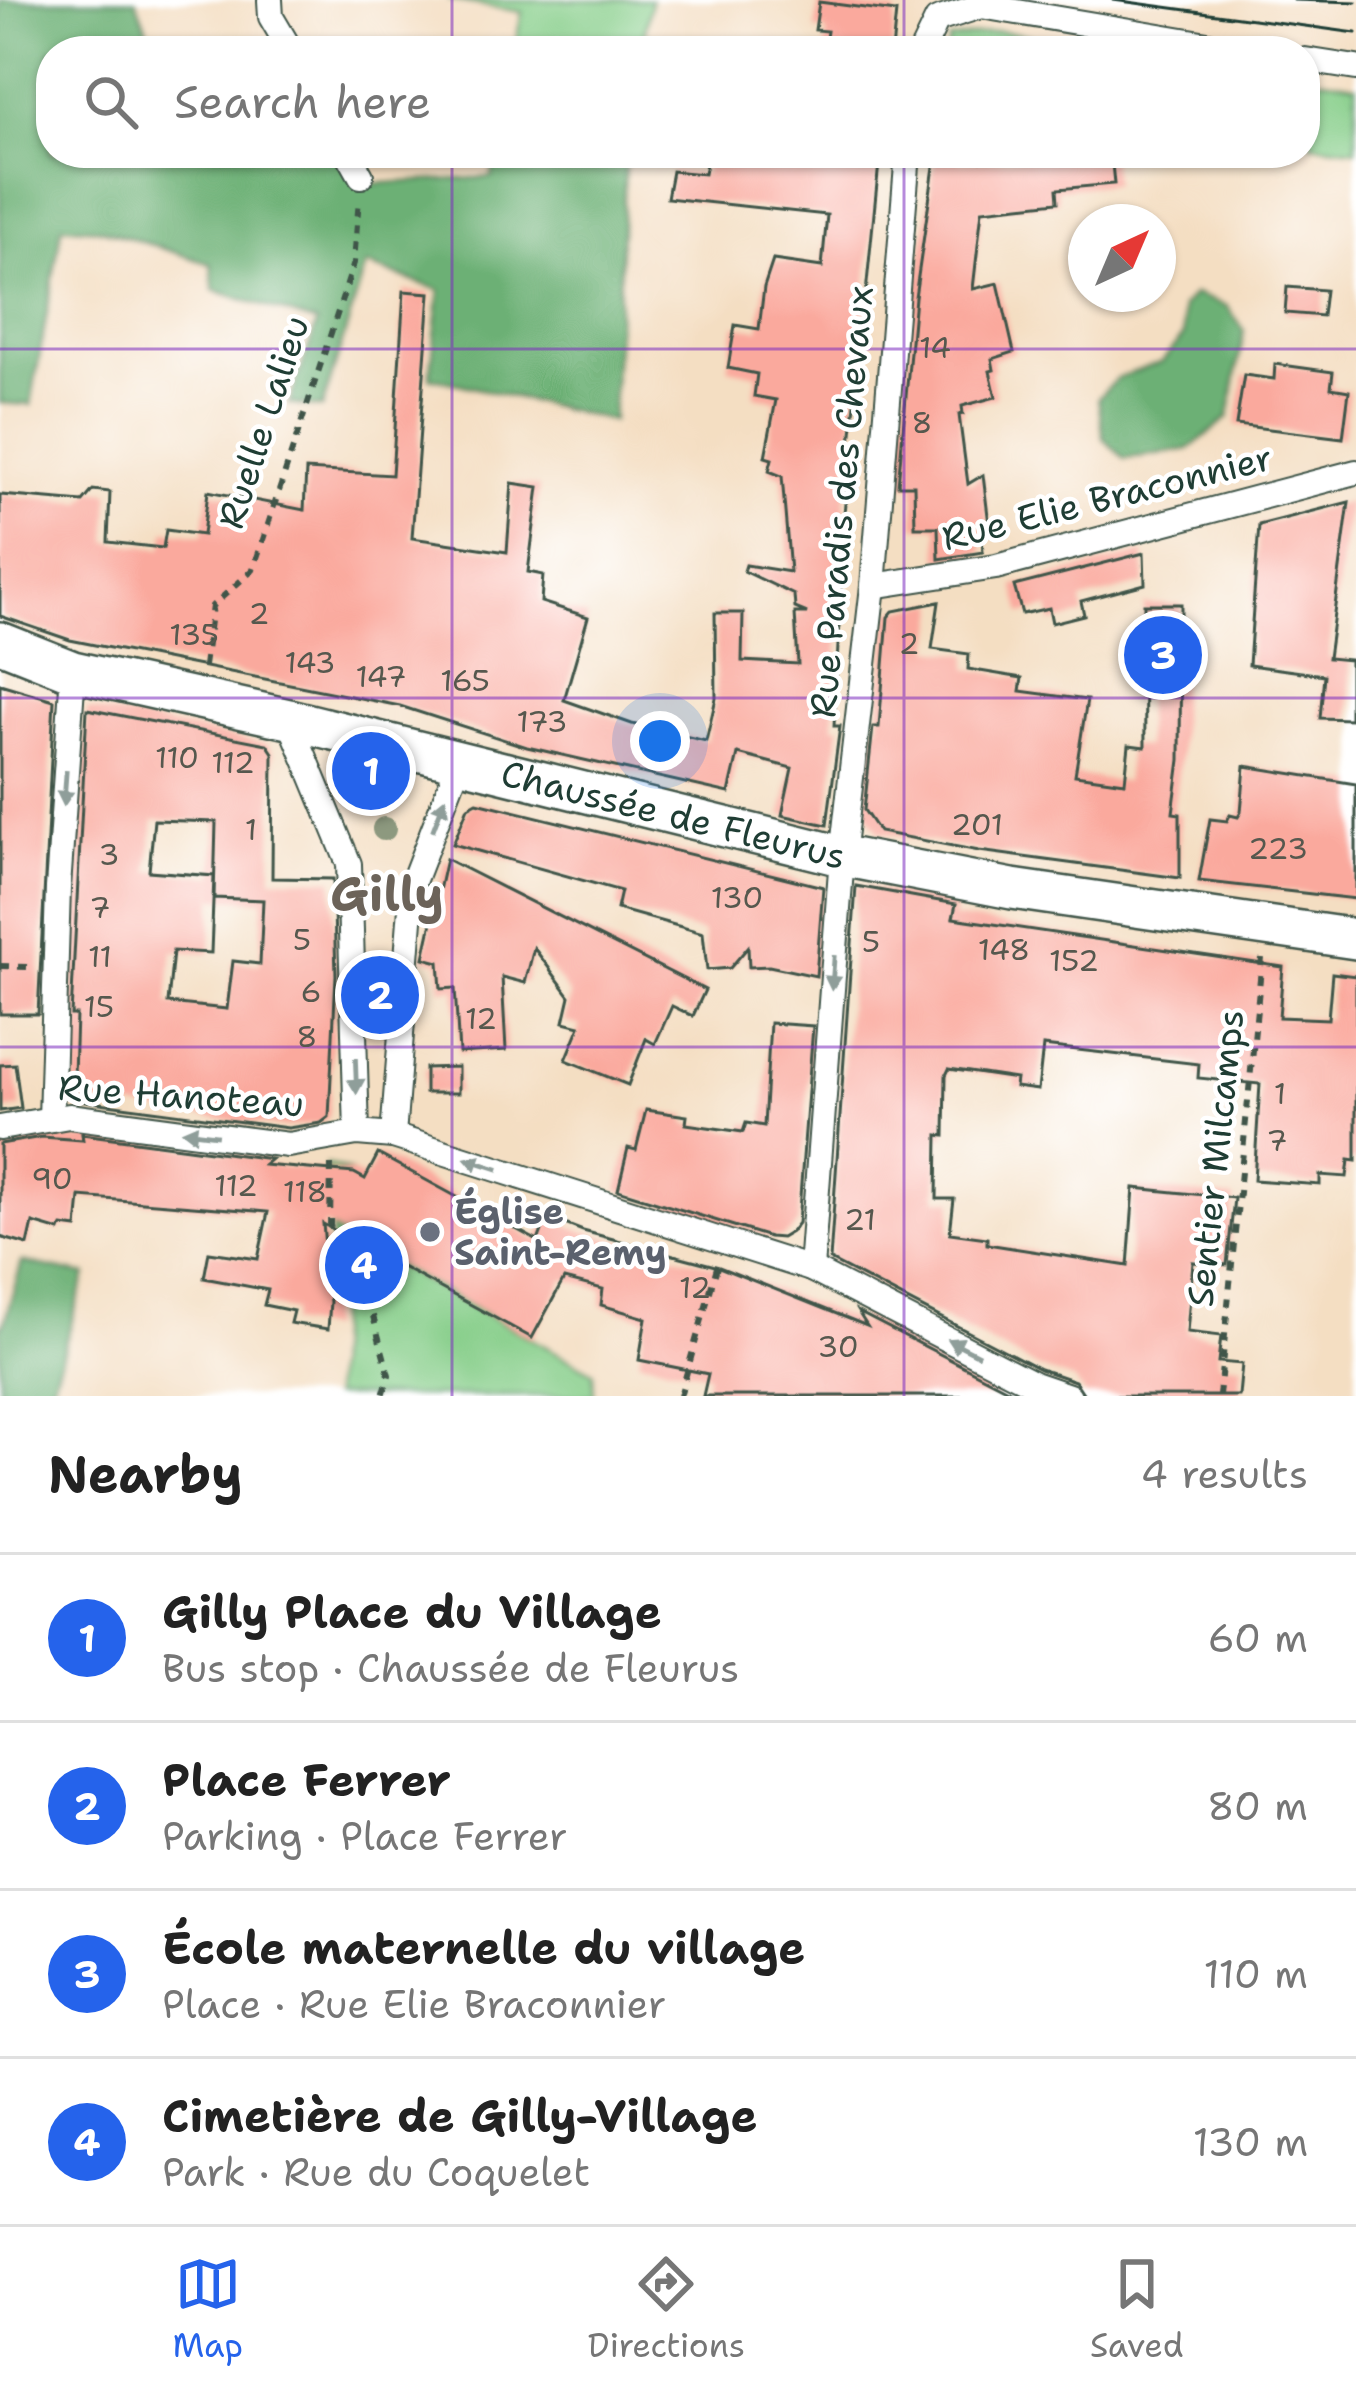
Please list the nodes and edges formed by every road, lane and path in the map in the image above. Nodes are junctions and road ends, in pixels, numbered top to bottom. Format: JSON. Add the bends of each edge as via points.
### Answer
{"nodes":[{"id":1,"x":270,"y":0,"type":"edge"},
{"id":2,"x":282,"y":36,"type":"edge"},
{"id":3,"x":930,"y":36,"type":"edge"},
{"id":4,"x":1160,"y":36,"type":"edge"},
{"id":5,"x":1320,"y":62,"type":"edge"},
{"id":6,"x":1356,"y":68,"type":"edge"},
{"id":7,"x":356,"y":168,"type":"edge"},
{"id":8,"x":907,"y":168,"type":"edge"},
{"id":9,"x":361,"y":176,"type":"joint"},
{"id":10,"x":1356,"y":472,"type":"edge"},
{"id":11,"x":873,"y":586,"type":"junction"},
{"id":12,"x":0,"y":642,"type":"edge"},
{"id":13,"x":73,"y":671,"type":"junction"},
{"id":14,"x":199,"y":701,"type":"junction"},
{"id":15,"x":289,"y":719,"type":"junction"},
{"id":16,"x":459,"y":763,"type":"junction"},
{"id":17,"x":842,"y":856,"type":"junction"},
{"id":18,"x":1265,"y":926,"type":"junction"},
{"id":19,"x":1356,"y":939,"type":"edge"},
{"id":20,"x":51,"y":1119,"type":"junction"},
{"id":21,"x":0,"y":1127,"type":"edge"},
{"id":22,"x":357,"y":1133,"type":"junction"},
{"id":23,"x":393,"y":1136,"type":"junction"},
{"id":24,"x":331,"y":1138,"type":"junction"},
{"id":25,"x":724,"y":1242,"type":"junction"},
{"id":26,"x":811,"y":1269,"type":"junction"},
{"id":27,"x":383,"y":1396,"type":"edge"},
{"id":28,"x":680,"y":1396,"type":"edge"},
{"id":29,"x":1069,"y":1396,"type":"edge"},
{"id":30,"x":1219,"y":1396,"type":"edge"}],
"edges":[{"from":1,"to":2,"type":"street"},
{"from":3,"to":4,"type":"street","via":[[938,20],[981,6]]},
{"from":5,"to":6,"type":"street"},
{"from":7,"to":9,"type":"street"},
{"from":8,"to":11,"type":"street","name":"Rue Paradis des Chevaux"},
{"from":9,"to":14,"type":"path","name":"Ruelle Lalieu","via":[[354,263],[253,570],[212,606]]},
{"from":10,"to":11,"type":"street","name":"Rue Elie Braconnier","via":[[996,567]]},
{"from":11,"to":17,"type":"street","name":"Rue Paradis des Chevaux"},
{"from":12,"to":13,"type":"main road","name":"Chaussée de Fleurus"},
{"from":13,"to":14,"type":"main road","name":"Chaussée de Fleurus"},
{"from":13,"to":20,"type":"street","one_way":true},
{"from":14,"to":15,"type":"main road","name":"Chaussée de Fleurus"},
{"from":15,"to":16,"type":"main road","name":"Chaussée de Fleurus"},
{"from":15,"to":22,"type":"street","one_way":true,"via":[[349,864]]},
{"from":16,"to":17,"type":"main road","name":"Chaussée de Fleurus"},
{"from":23,"to":16,"type":"street","one_way":true,"via":[[413,882]]},
{"from":17,"to":18,"type":"main road","name":"Chaussée de Fleurus"},
{"from":17,"to":26,"type":"street","name":"Rue Paradis des Chevaux","one_way":true},
{"from":18,"to":19,"type":"main road","name":"Chaussée de Fleurus"},
{"from":18,"to":30,"type":"path","name":"Sentier Milcamps"},
{"from":20,"to":21,"type":"street","name":"Rue Hanoteau"},
{"from":24,"to":20,"type":"street","name":"Rue Hanoteau","one_way":true,"via":[[287,1145]]},
{"from":22,"to":23,"type":"street","name":"Rue Hanoteau"},
{"from":22,"to":24,"type":"street","name":"Rue Hanoteau"},
{"from":25,"to":23,"type":"street","name":"Rue Hanoteau","one_way":true},
{"from":24,"to":27,"type":"path","via":[[330,1225],[334,1244],[364,1283],[388,1375]]},
{"from":25,"to":26,"type":"street","name":"Rue Hanoteau"},
{"from":25,"to":28,"type":"path"},
{"from":29,"to":26,"type":"street","name":"Rue Hanoteau","one_way":true}]}
